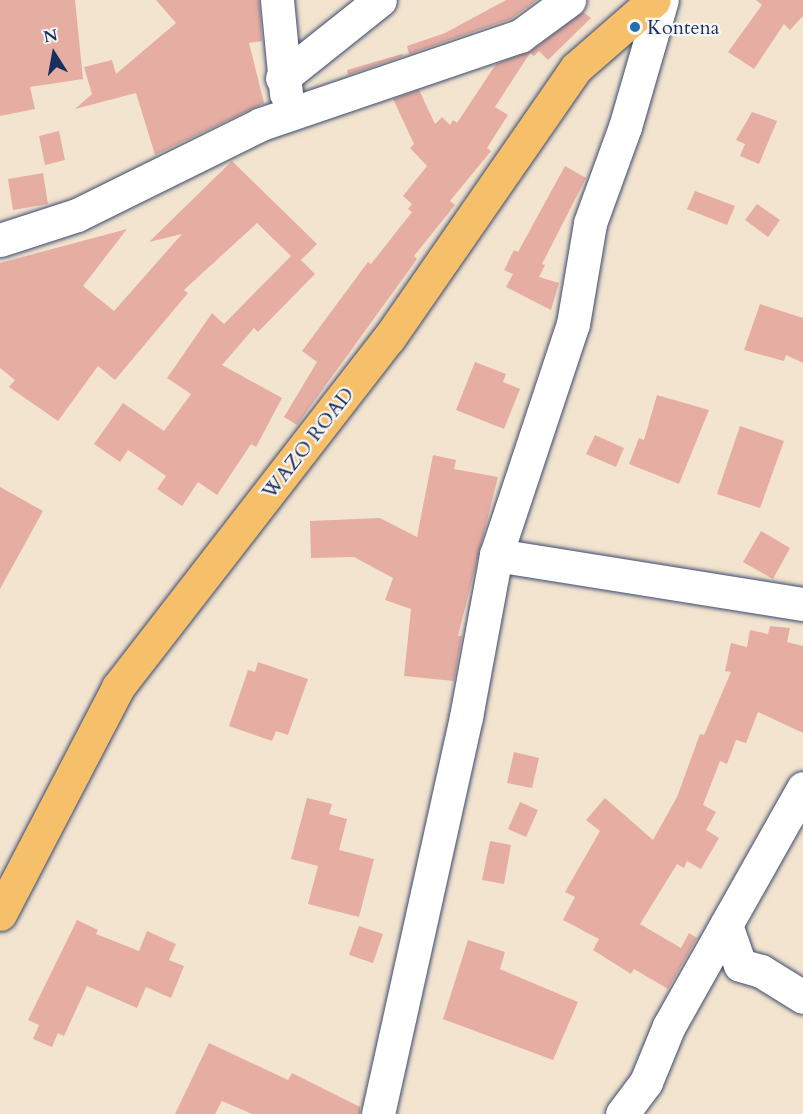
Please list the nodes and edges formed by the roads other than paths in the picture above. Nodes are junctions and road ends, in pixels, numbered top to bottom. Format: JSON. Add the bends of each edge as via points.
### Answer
{"nodes":[{"id":1,"x":277,"y":0,"type":"edge"},
{"id":2,"x":380,"y":0,"type":"edge"},
{"id":3,"x":570,"y":0,"type":"edge"},
{"id":4,"x":654,"y":0,"type":"edge"},
{"id":5,"x":662,"y":0,"type":"edge"},
{"id":6,"x":282,"y":78,"type":"junction"},
{"id":7,"x":291,"y":114,"type":"junction"},
{"id":8,"x":0,"y":240,"type":"edge"},
{"id":9,"x":496,"y":555,"type":"junction"},
{"id":10,"x":803,"y":604,"type":"edge"},
{"id":11,"x":803,"y":789,"type":"edge"},
{"id":12,"x":0,"y":914,"type":"edge"},
{"id":13,"x":726,"y":925,"type":"junction"},
{"id":14,"x":803,"y":997,"type":"edge"},
{"id":15,"x":630,"y":1111,"type":"edge"},
{"id":16,"x":378,"y":1114,"type":"edge"}],
"edges":[{"from":1,"to":6,"type":"street"},
{"from":2,"to":6,"type":"street"},
{"from":3,"to":7,"type":"street","via":[[520,36]]},
{"from":4,"to":12,"type":"main road","name":"WAZO ROAD","via":[[576,68],[389,338],[118,687]]},
{"from":5,"to":9,"type":"street","via":[[626,127],[590,223],[573,324]]},
{"from":6,"to":7,"type":"street"},
{"from":7,"to":8,"type":"street","via":[[261,124],[77,215]]},
{"from":9,"to":10,"type":"street"},
{"from":9,"to":16,"type":"street","via":[[466,717]]},
{"from":11,"to":13,"type":"street"},
{"from":13,"to":14,"type":"street","via":[[740,965],[761,971]]},
{"from":13,"to":15,"type":"street","via":[[669,1026]]}]}
